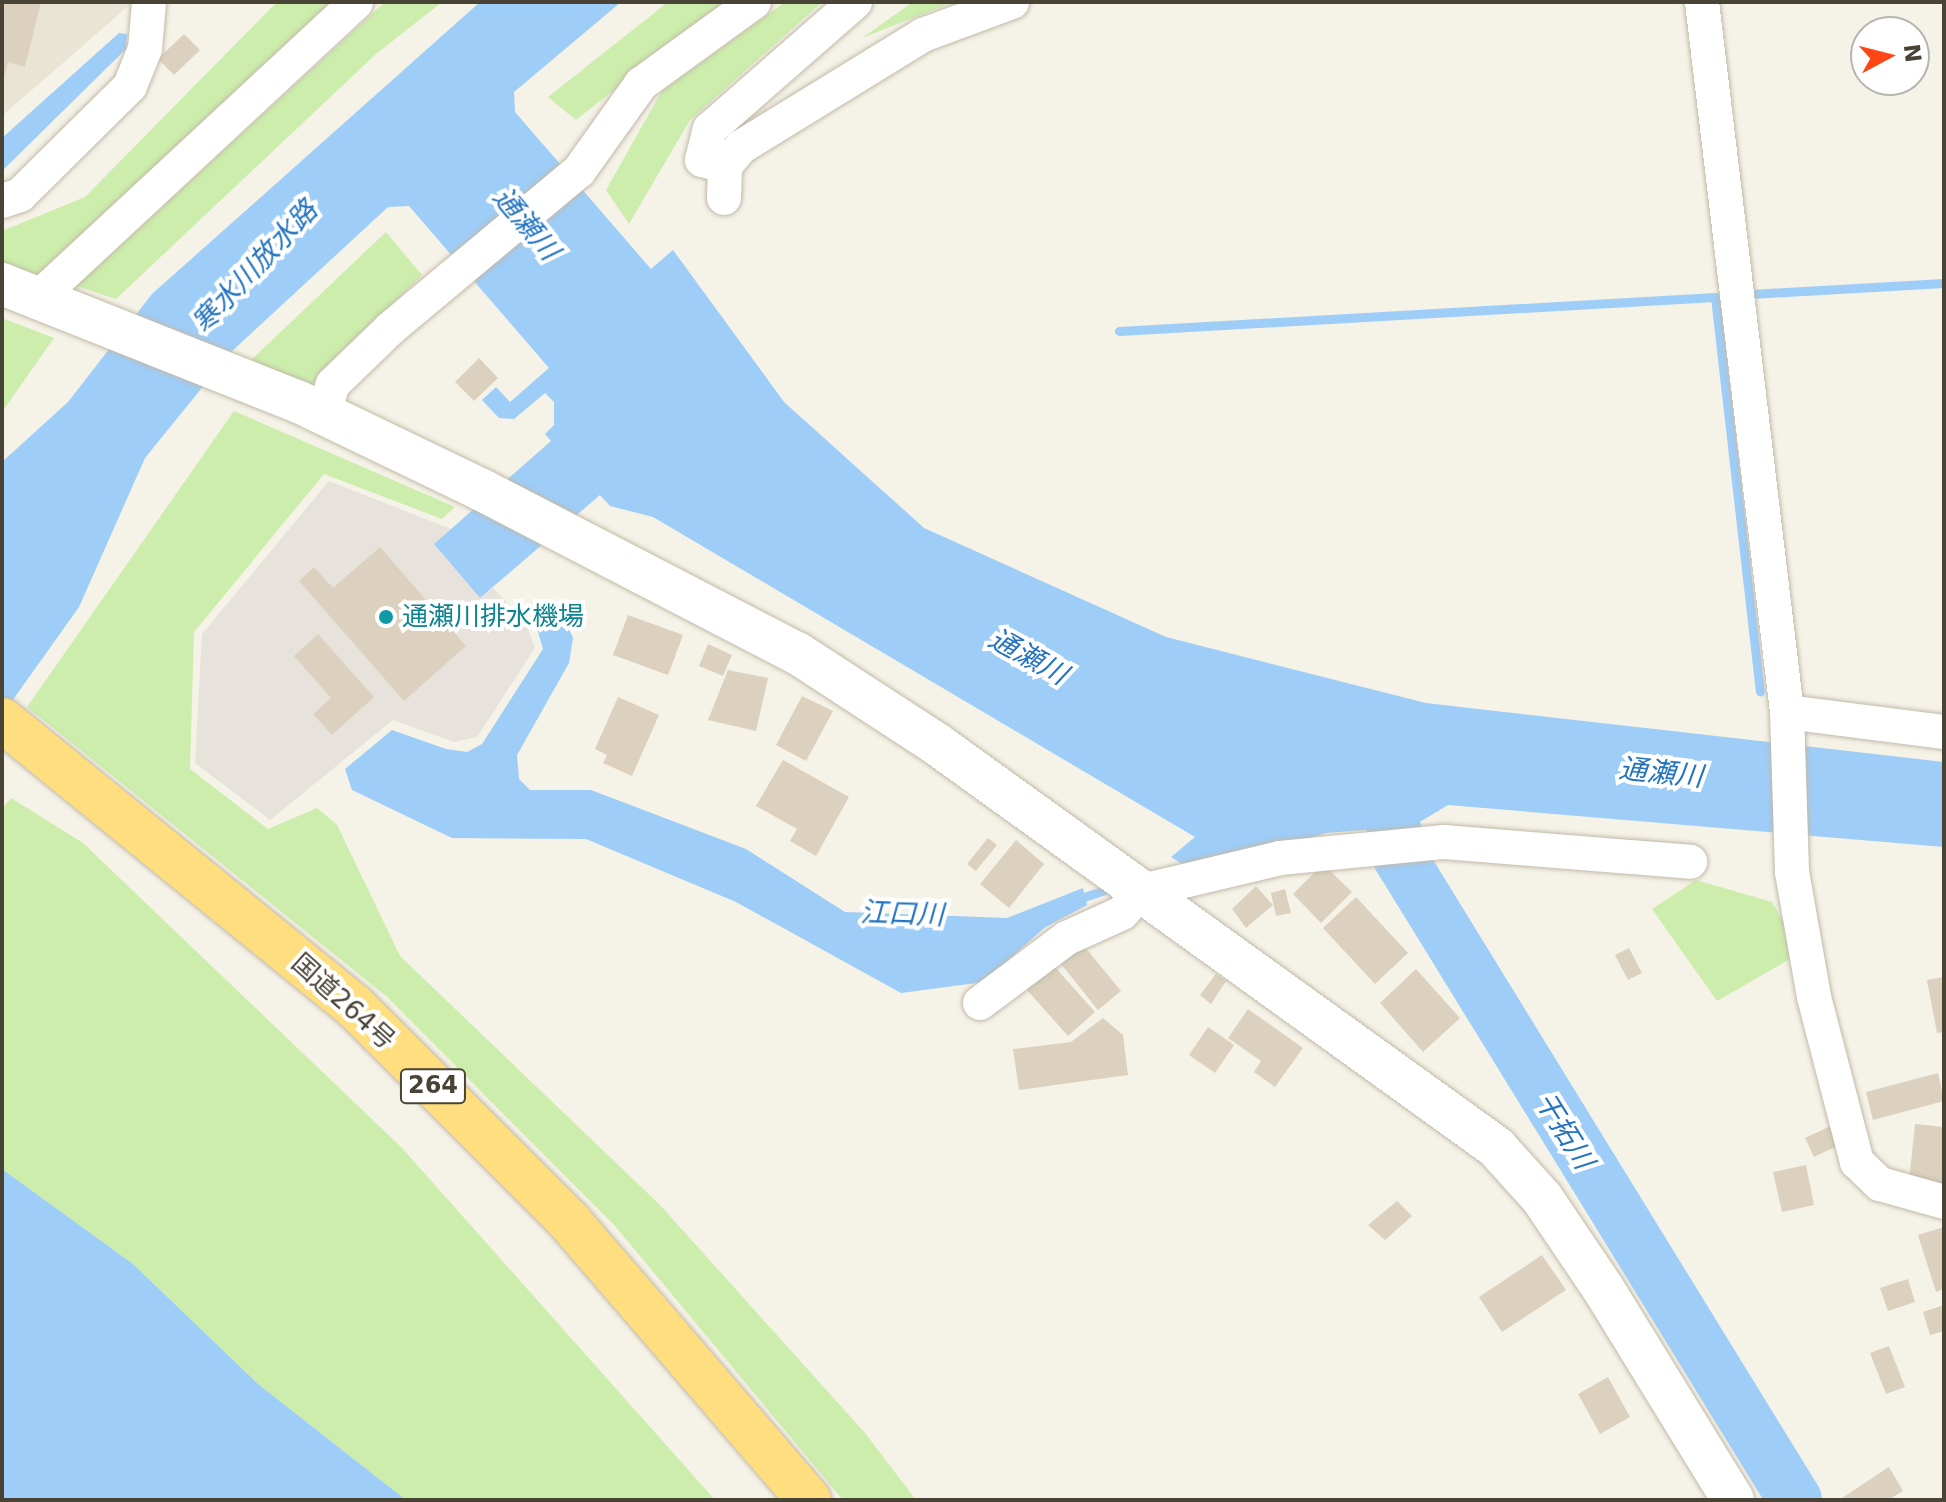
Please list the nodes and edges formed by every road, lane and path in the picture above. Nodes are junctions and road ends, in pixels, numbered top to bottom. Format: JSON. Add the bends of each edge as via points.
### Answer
{"nodes":[{"id":1,"x":149,"y":2,"type":"edge"},
{"id":2,"x":356,"y":2,"type":"edge"},
{"id":3,"x":754,"y":2,"type":"edge"},
{"id":4,"x":855,"y":2,"type":"edge"},
{"id":5,"x":1012,"y":2,"type":"edge"},
{"id":6,"x":1702,"y":2,"type":"edge"},
{"id":7,"x":2,"y":201,"type":"edge"},
{"id":8,"x":32,"y":295,"type":"edge"},
{"id":9,"x":312,"y":408,"type":"junction"},
{"id":10,"x":1787,"y":718,"type":"junction"},
{"id":11,"x":5,"y":722,"type":"edge"},
{"id":12,"x":1944,"y":732,"type":"edge"},
{"id":13,"x":1690,"y":862,"type":"dead end"},
{"id":14,"x":1129,"y":882,"type":"junction"},
{"id":15,"x":980,"y":1003,"type":"dead end"},
{"id":16,"x":1944,"y":1202,"type":"edge"},
{"id":17,"x":809,"y":1500,"type":"edge"},
{"id":18,"x":1733,"y":1500,"type":"edge"}],
"edges":[{"from":1,"to":7,"type":"street","via":[[145,49],[130,86],[20,195]]},
{"from":2,"to":8,"type":"street"},
{"from":3,"to":9,"type":"street","via":[[641,84],[579,171],[333,384]]},
{"from":4,"to":5,"type":"street","via":[[710,129],[702,160],[724,182],[741,147],[923,35]]},
{"from":6,"to":10,"type":"street"},
{"from":8,"to":9,"type":"street"},
{"from":9,"to":14,"type":"street","via":[[569,533],[797,653]]},
{"from":10,"to":12,"type":"street"},
{"from":10,"to":16,"type":"street","via":[[1792,852],[1814,997],[1857,1162],[1890,1189]]},
{"from":11,"to":17,"type":"highway","name":"国道264号","number":"264","via":[[355,1007],[569,1221]]},
{"from":13,"to":14,"type":"street","via":[[1444,842],[1360,846]]},
{"from":14,"to":15,"type":"street","via":[[1122,913],[1067,938]]},
{"from":14,"to":18,"type":"street","via":[[1496,1147],[1560,1224]]}]}
